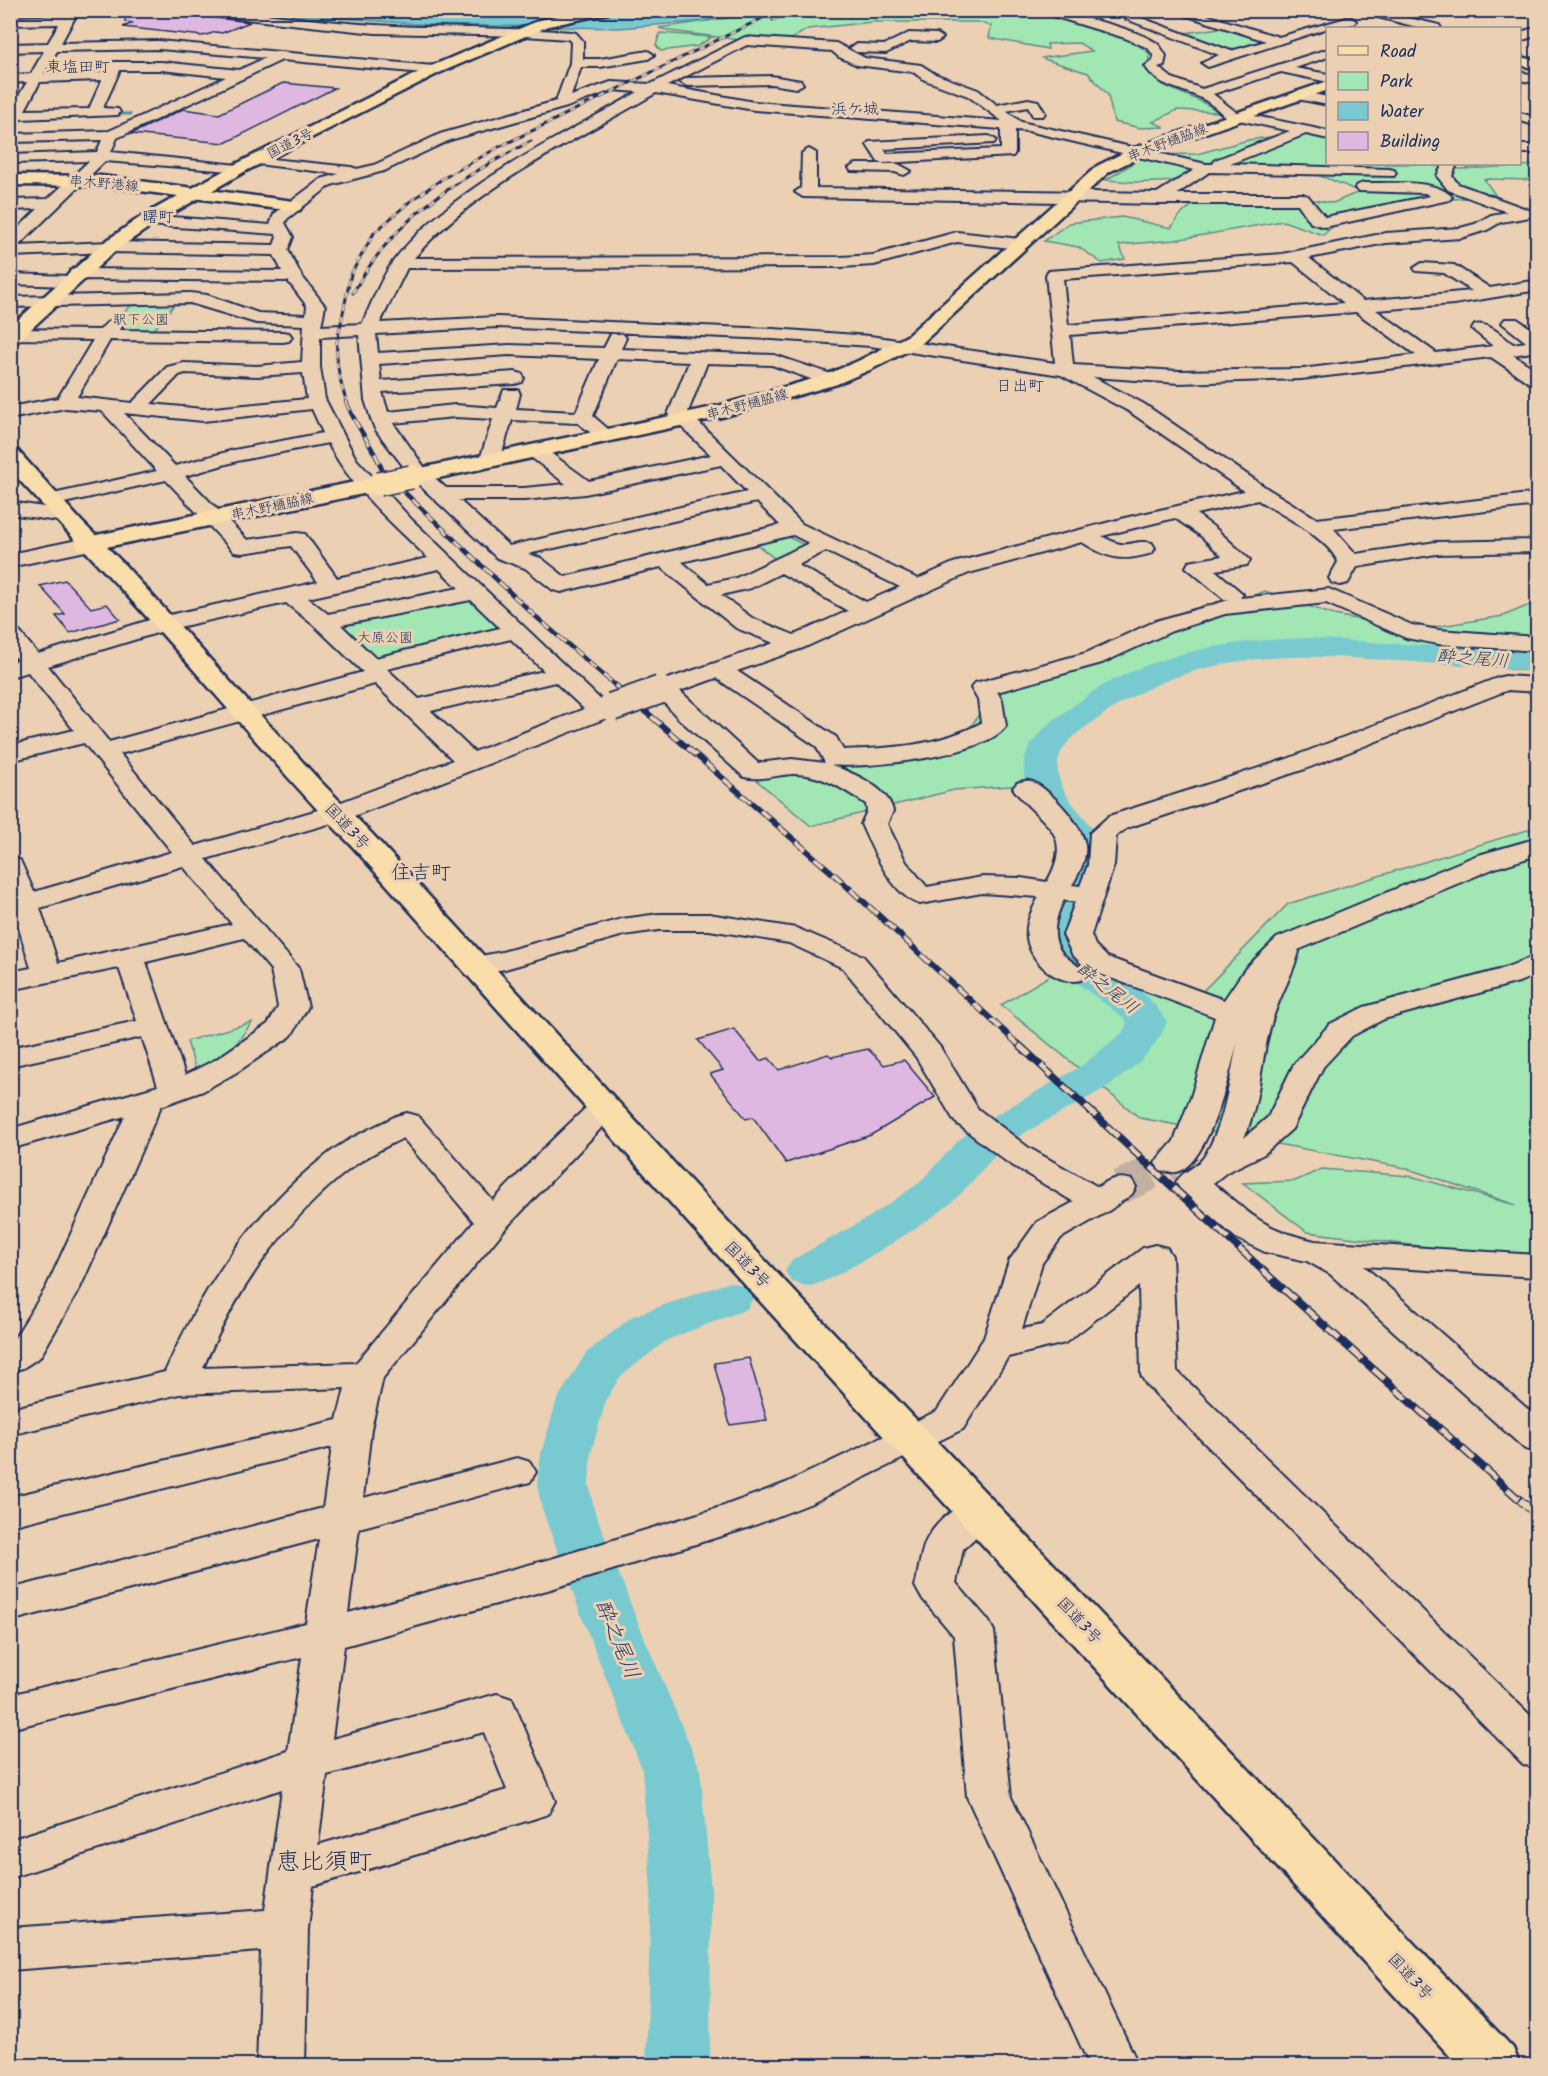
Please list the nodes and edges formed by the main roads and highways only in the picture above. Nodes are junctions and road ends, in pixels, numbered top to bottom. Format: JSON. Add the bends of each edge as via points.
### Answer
{"nodes":[{"id":1,"x":604,"y":10,"type":"edge"},
{"id":2,"x":1521,"y":61,"type":"edge"},
{"id":3,"x":1538,"y":65,"type":"edge"},
{"id":4,"x":1326,"y":86,"type":"edge"},
{"id":5,"x":10,"y":180,"type":"edge"},
{"id":6,"x":196,"y":193,"type":"junction"},
{"id":7,"x":294,"y":206,"type":"road end"},
{"id":8,"x":12,"y":335,"type":"edge"},
{"id":9,"x":10,"y":456,"type":"edge"},
{"id":10,"x":87,"y":544,"type":"junction"},
{"id":11,"x":1494,"y":2066,"type":"edge"}],
"edges":[{"from":1,"to":6,"type":"main road","name":"国道3号","via":[[498,44],[434,70]]},
{"from":2,"to":3,"type":"main road"},
{"from":4,"to":10,"type":"main road","name":"串木野樋脇線","bridge":true,"via":[[1137,152],[1103,169],[914,340],[830,380],[686,419]]},
{"from":5,"to":6,"type":"main road","name":"串木野港線","via":[[75,180]]},
{"from":6,"to":7,"type":"main road","name":"串木野港線"},
{"from":6,"to":8,"type":"main road","name":"国道3号","via":[[109,247]]},
{"from":9,"to":10,"type":"main road","name":"国道3号"},
{"from":10,"to":11,"type":"main road","name":"国道3号","via":[[114,567],[706,1220]]}]}
